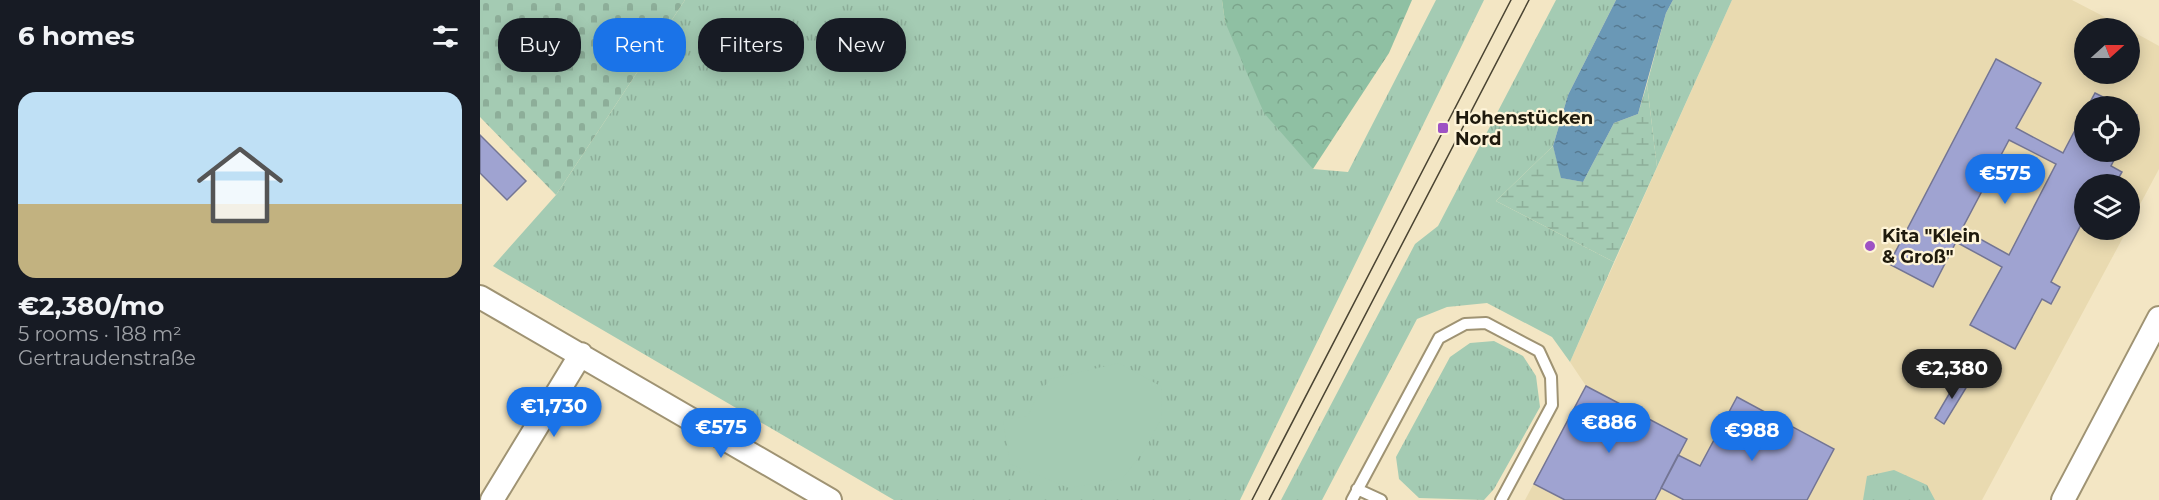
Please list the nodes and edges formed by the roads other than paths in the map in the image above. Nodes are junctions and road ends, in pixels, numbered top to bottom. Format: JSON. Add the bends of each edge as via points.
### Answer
{"nodes":[{"id":1,"x":480,"y":297,"type":"edge"},
{"id":2,"x":2159,"y":318,"type":"edge"},
{"id":3,"x":581,"y":354,"type":"junction"},
{"id":4,"x":1357,"y":489,"type":"junction"},
{"id":5,"x":492,"y":500,"type":"edge"},
{"id":6,"x":830,"y":500,"type":"edge"},
{"id":7,"x":1352,"y":500,"type":"edge"},
{"id":8,"x":1381,"y":500,"type":"edge"},
{"id":9,"x":1501,"y":500,"type":"edge"},
{"id":10,"x":2063,"y":500,"type":"edge"}],
"edges":[{"from":1,"to":3,"type":"street"},
{"from":2,"to":10,"type":"street"},
{"from":3,"to":5,"type":"street"},
{"from":3,"to":6,"type":"street"},
{"from":4,"to":7,"type":"lane"},
{"from":4,"to":8,"type":"lane"},
{"from":4,"to":9,"type":"lane","via":[[1439,338],[1465,324],[1486,323],[1539,351],[1551,377],[1552,405]]}]}
